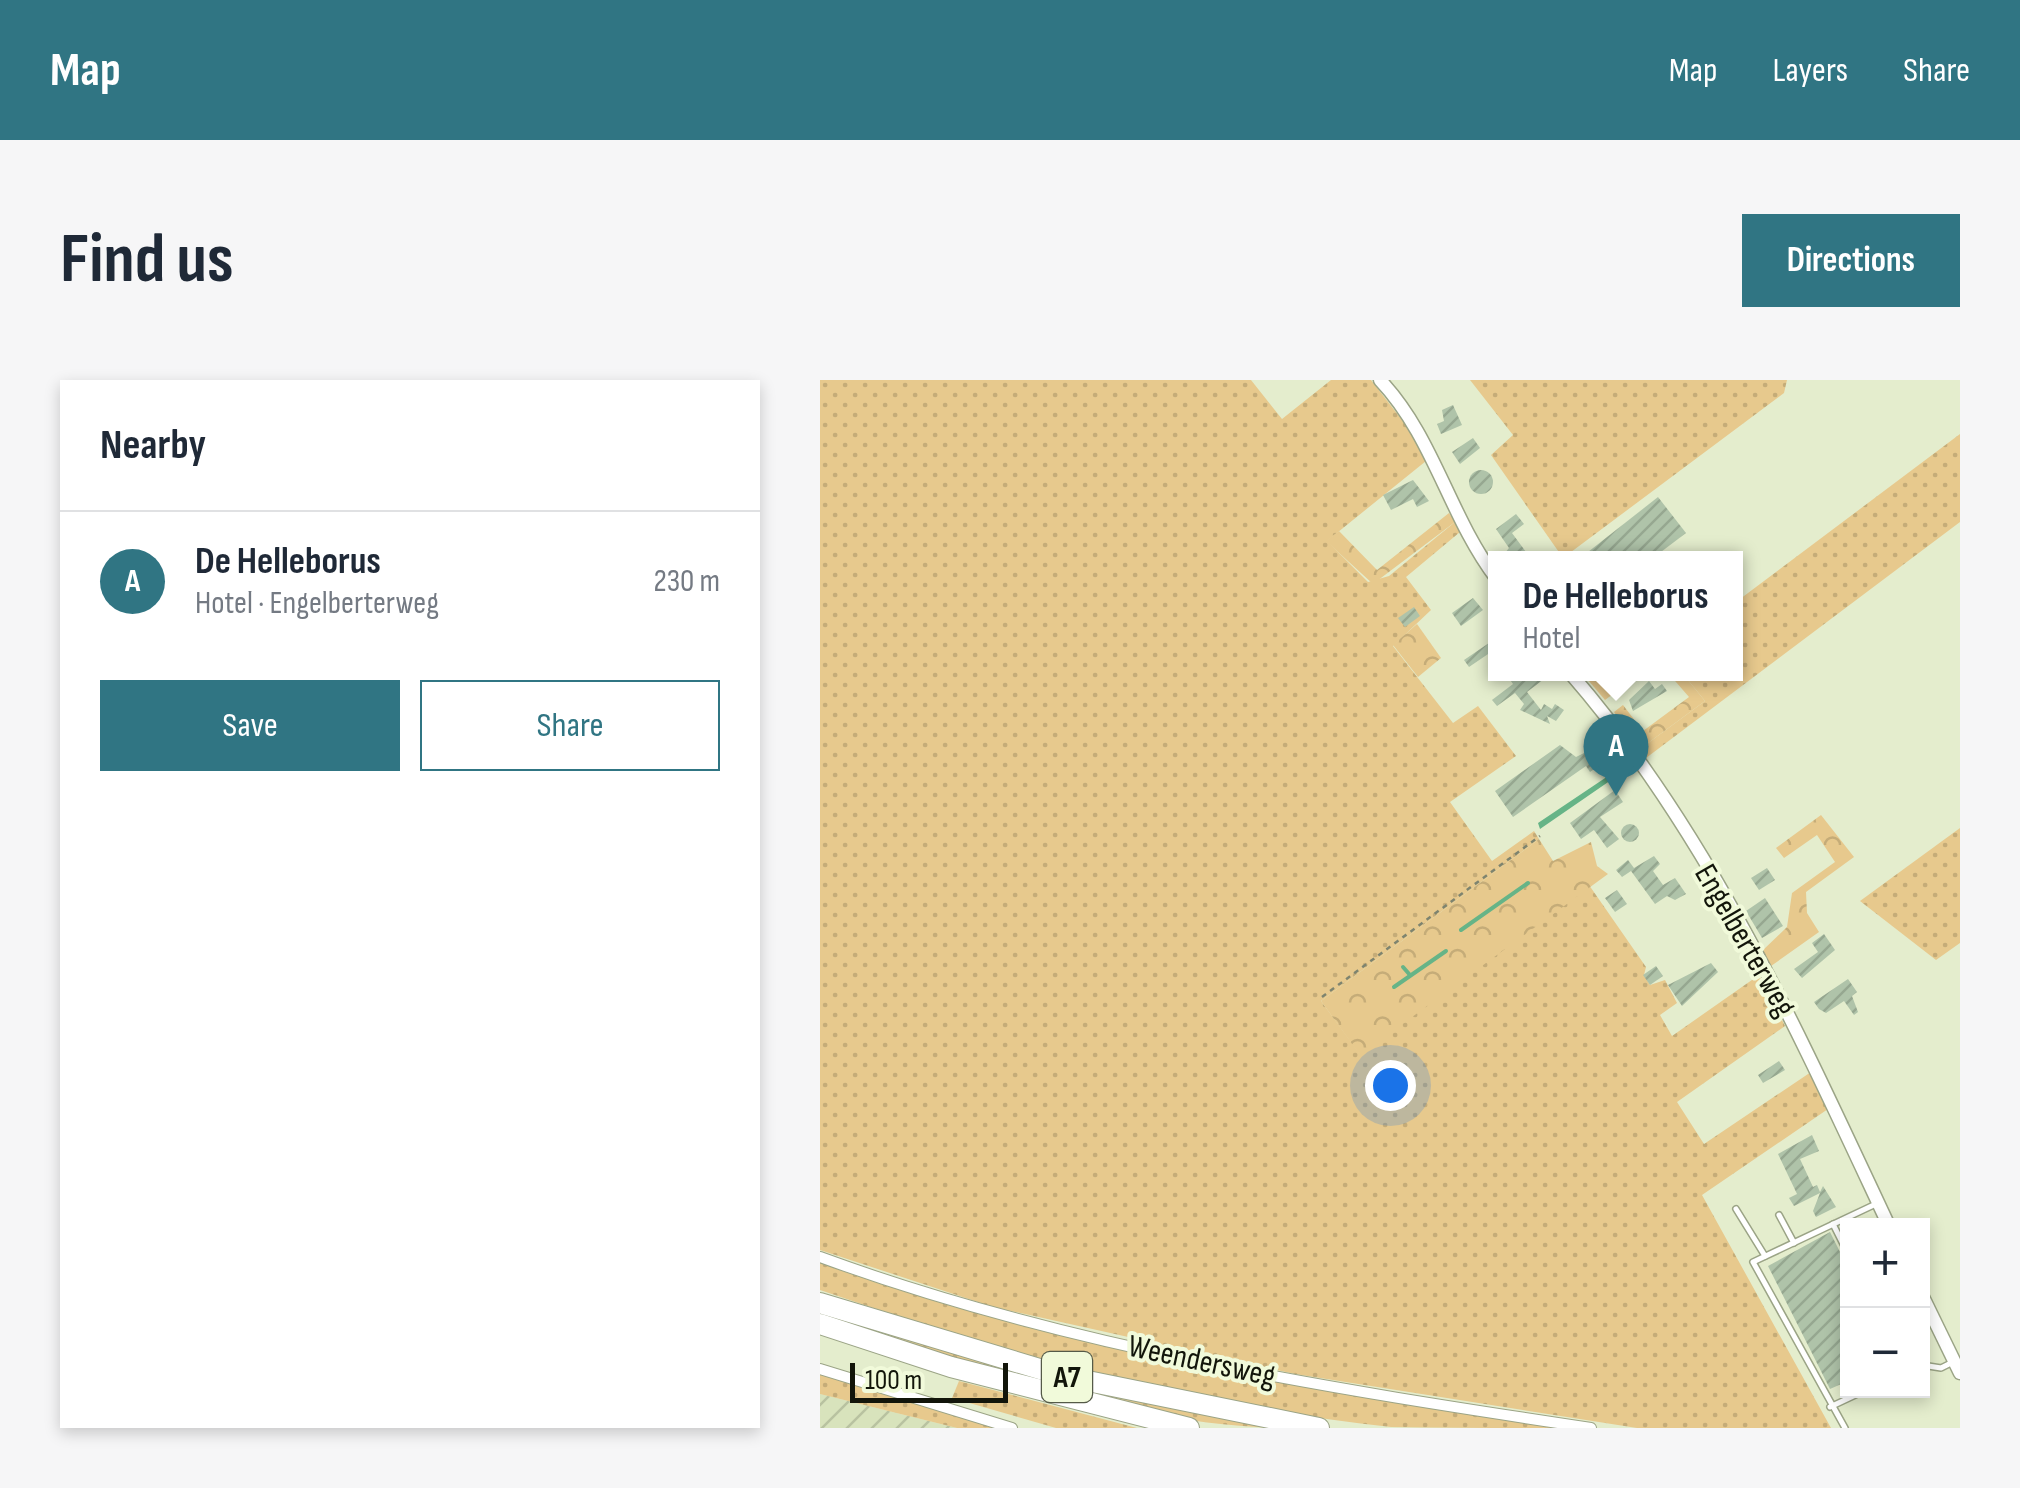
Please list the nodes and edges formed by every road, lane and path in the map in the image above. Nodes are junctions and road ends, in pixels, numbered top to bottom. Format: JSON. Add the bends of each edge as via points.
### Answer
{"nodes":[{"id":1,"x":1380,"y":380,"type":"edge"},
{"id":2,"x":1488,"y":566,"type":"edge"},
{"id":3,"x":1577,"y":681,"type":"edge"},
{"id":4,"x":1540,"y":836,"type":"dead end"},
{"id":5,"x":1322,"y":997,"type":"dead end"},
{"id":6,"x":1878,"y":1203,"type":"junction"},
{"id":7,"x":1736,"y":1210,"type":"dead end"},
{"id":8,"x":1779,"y":1215,"type":"dead end"},
{"id":9,"x":1885,"y":1218,"type":"edge"},
{"id":10,"x":1833,"y":1224,"type":"junction"},
{"id":11,"x":1840,"y":1238,"type":"edge"},
{"id":12,"x":1794,"y":1243,"type":"junction"},
{"id":13,"x":1765,"y":1256,"type":"junction"},
{"id":14,"x":820,"y":1257,"type":"edge"},
{"id":15,"x":820,"y":1303,"type":"edge"},
{"id":16,"x":1928,"y":1308,"type":"edge"},
{"id":17,"x":820,"y":1324,"type":"edge"},
{"id":18,"x":1930,"y":1366,"type":"edge"},
{"id":19,"x":1957,"y":1368,"type":"edge"},
{"id":20,"x":820,"y":1369,"type":"edge"},
{"id":21,"x":1848,"y":1398,"type":"edge"},
{"id":22,"x":1830,"y":1407,"type":"junction"},
{"id":23,"x":1012,"y":1428,"type":"edge"},
{"id":24,"x":1189,"y":1428,"type":"edge"},
{"id":25,"x":1319,"y":1428,"type":"edge"},
{"id":26,"x":1592,"y":1428,"type":"edge"},
{"id":27,"x":1844,"y":1428,"type":"edge"}],
"edges":[{"from":1,"to":2,"type":"street","via":[[1414,421],[1462,527]]},
{"from":3,"to":6,"type":"street","name":"Engelberterweg","via":[[1627,740],[1753,945]]},
{"from":4,"to":5,"type":"path"},
{"from":6,"to":9,"type":"street","name":"Engelberterweg"},
{"from":6,"to":10,"type":"lane"},
{"from":7,"to":13,"type":"lane"},
{"from":8,"to":12,"type":"lane"},
{"from":10,"to":11,"type":"lane"},
{"from":10,"to":12,"type":"lane"},
{"from":12,"to":13,"type":"lane"},
{"from":13,"to":22,"type":"lane","via":[[1754,1262]]},
{"from":14,"to":26,"type":"street","name":"Weendersweg","via":[[957,1302],[1118,1342],[1272,1376]]},
{"from":15,"to":25,"type":"highway","number":"A7","via":[[1093,1383]]},
{"from":16,"to":19,"type":"street"},
{"from":17,"to":24,"type":"highway","number":"A7","via":[[951,1367]]},
{"from":18,"to":19,"type":"lane"},
{"from":20,"to":23,"type":"street"},
{"from":21,"to":22,"type":"lane"},
{"from":22,"to":27,"type":"lane"}]}
